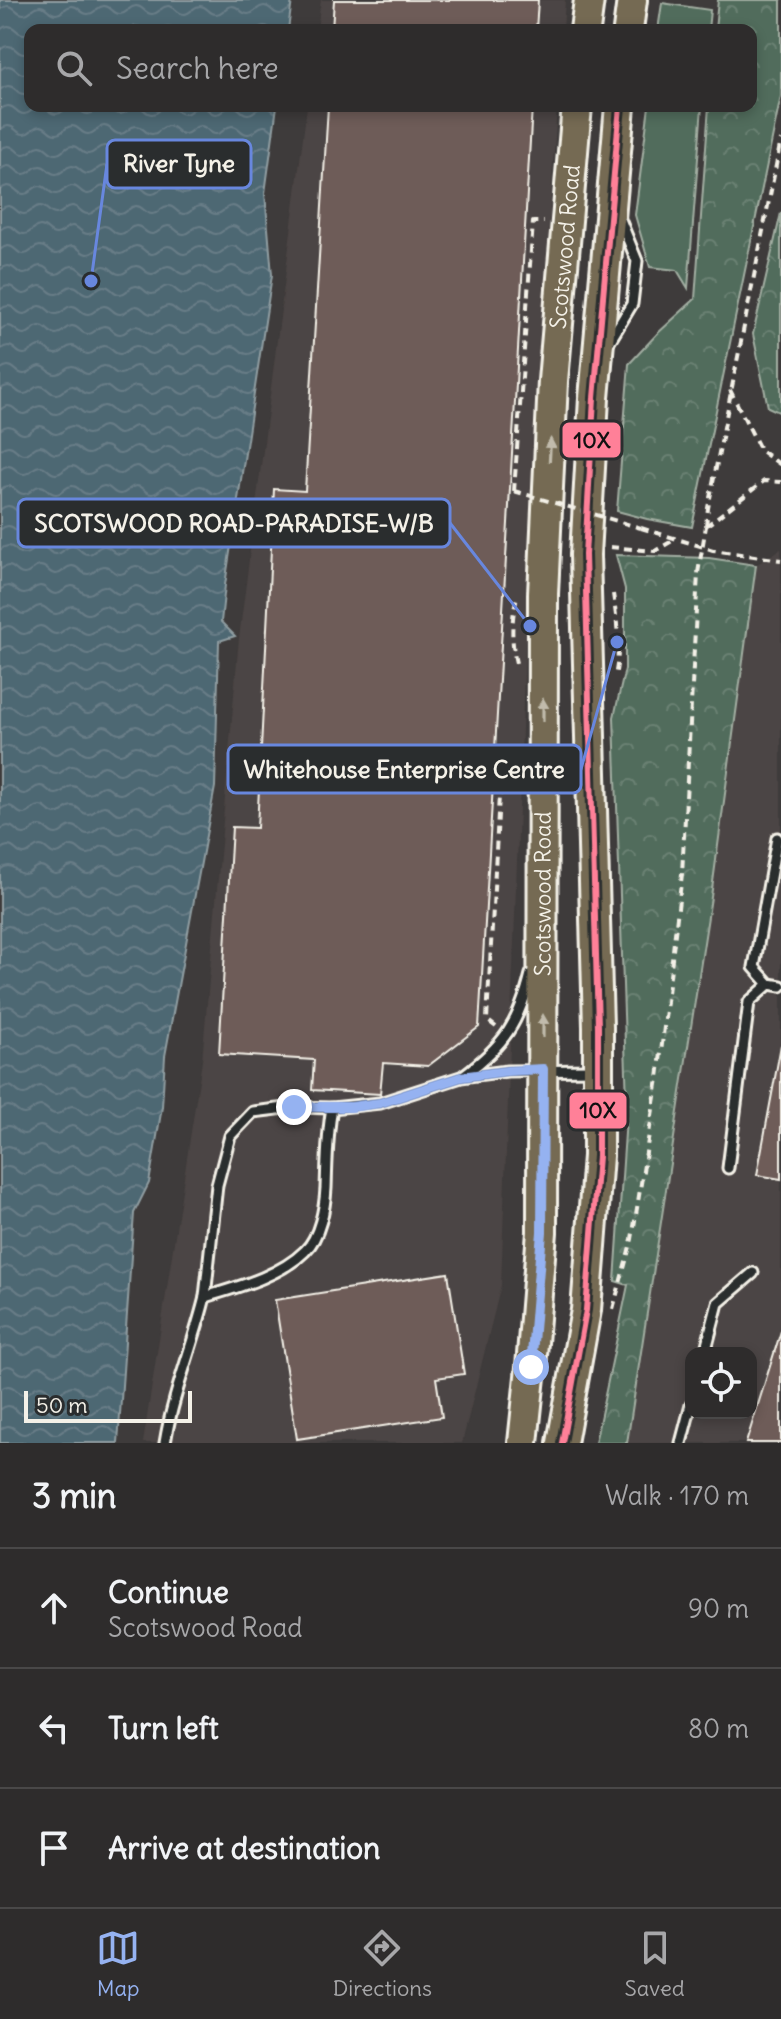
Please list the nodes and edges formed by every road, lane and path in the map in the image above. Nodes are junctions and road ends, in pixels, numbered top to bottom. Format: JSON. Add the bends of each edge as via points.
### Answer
{"nodes":[{"id":1,"x":589,"y":0,"type":"edge"},
{"id":2,"x":632,"y":0,"type":"edge"},
{"id":3,"x":586,"y":24,"type":"edge"},
{"id":4,"x":629,"y":24,"type":"edge"},
{"id":5,"x":576,"y":112,"type":"edge"},
{"id":6,"x":619,"y":112,"type":"edge"},
{"id":7,"x":781,"y":140,"type":"edge"},
{"id":8,"x":567,"y":223,"type":"junction"},
{"id":9,"x":730,"y":390,"type":"junction"},
{"id":10,"x":781,"y":465,"type":"edge"},
{"id":11,"x":781,"y":482,"type":"edge"},
{"id":12,"x":706,"y":526,"type":"junction"},
{"id":13,"x":674,"y":540,"type":"junction"},
{"id":14,"x":608,"y":547,"type":"dead end"},
{"id":15,"x":781,"y":560,"type":"edge"},
{"id":16,"x":777,"y":838,"type":"dead end"},
{"id":17,"x":544,"y":912,"type":"junction"},
{"id":18,"x":769,"y":984,"type":"junction"},
{"id":19,"x":781,"y":986,"type":"edge"},
{"id":20,"x":543,"y":1069,"type":"junction"},
{"id":21,"x":598,"y":1070,"type":"junction"},
{"id":22,"x":461,"y":1077,"type":"junction"},
{"id":23,"x":332,"y":1108,"type":"junction"},
{"id":24,"x":728,"y":1168,"type":"dead end"},
{"id":25,"x":753,"y":1273,"type":"dead end"},
{"id":26,"x":205,"y":1297,"type":"junction"},
{"id":27,"x":611,"y":1315,"type":"dead end"},
{"id":28,"x":707,"y":1347,"type":"edge"},
{"id":29,"x":687,"y":1419,"type":"edge"},
{"id":30,"x":165,"y":1443,"type":"edge"},
{"id":31,"x":523,"y":1443,"type":"edge"},
{"id":32,"x":562,"y":1443,"type":"edge"},
{"id":33,"x":681,"y":1443,"type":"edge"}],
"edges":[{"from":1,"to":3,"type":"main road"},
{"from":2,"to":4,"type":"main road"},
{"from":5,"to":8,"type":"main road","name":"Scotswood Road"},
{"from":6,"to":21,"type":"main road","name":"Scotswood Road","via":[[585,555]]},
{"from":7,"to":9,"type":"path"},
{"from":8,"to":13,"type":"path","bridge":true,"via":[[533,222],[514,491]]},
{"from":17,"to":8,"type":"main road","name":"Scotswood Road","one_way":true,"via":[[543,594]]},
{"from":9,"to":10,"type":"path","via":[[761,451]]},
{"from":9,"to":12,"type":"path"},
{"from":11,"to":12,"type":"path","via":[[764,481]]},
{"from":12,"to":27,"type":"path","bridge":true,"via":[[698,573],[682,874],[658,1078],[632,1239]]},
{"from":13,"to":14,"type":"path","via":[[655,551]]},
{"from":13,"to":15,"type":"path"},
{"from":16,"to":18,"type":"lane","via":[[754,967]]},
{"from":20,"to":17,"type":"main road","name":"Scotswood Road","one_way":true},
{"from":17,"to":22,"type":"lane","via":[[513,1024],[488,1057]]},
{"from":18,"to":19,"type":"lane"},
{"from":18,"to":24,"type":"lane","via":[[749,1002]]},
{"from":20,"to":21,"type":"lane"},
{"from":20,"to":22,"type":"lane"},
{"from":20,"to":31,"type":"main road","name":"Scotswood Road","via":[[542,1232]]},
{"from":21,"to":32,"type":"main road","name":"Scotswood Road","via":[[598,1156],[586,1310]]},
{"from":22,"to":23,"type":"lane","via":[[380,1103]]},
{"from":23,"to":26,"type":"lane","via":[[326,1192],[320,1224],[307,1250],[254,1282]]},
{"from":23,"to":26,"type":"lane","via":[[253,1112],[230,1136],[217,1185]]},
{"from":25,"to":28,"type":"lane","via":[[718,1303]]},
{"from":26,"to":30,"type":"lane"},
{"from":29,"to":33,"type":"lane"}]}
